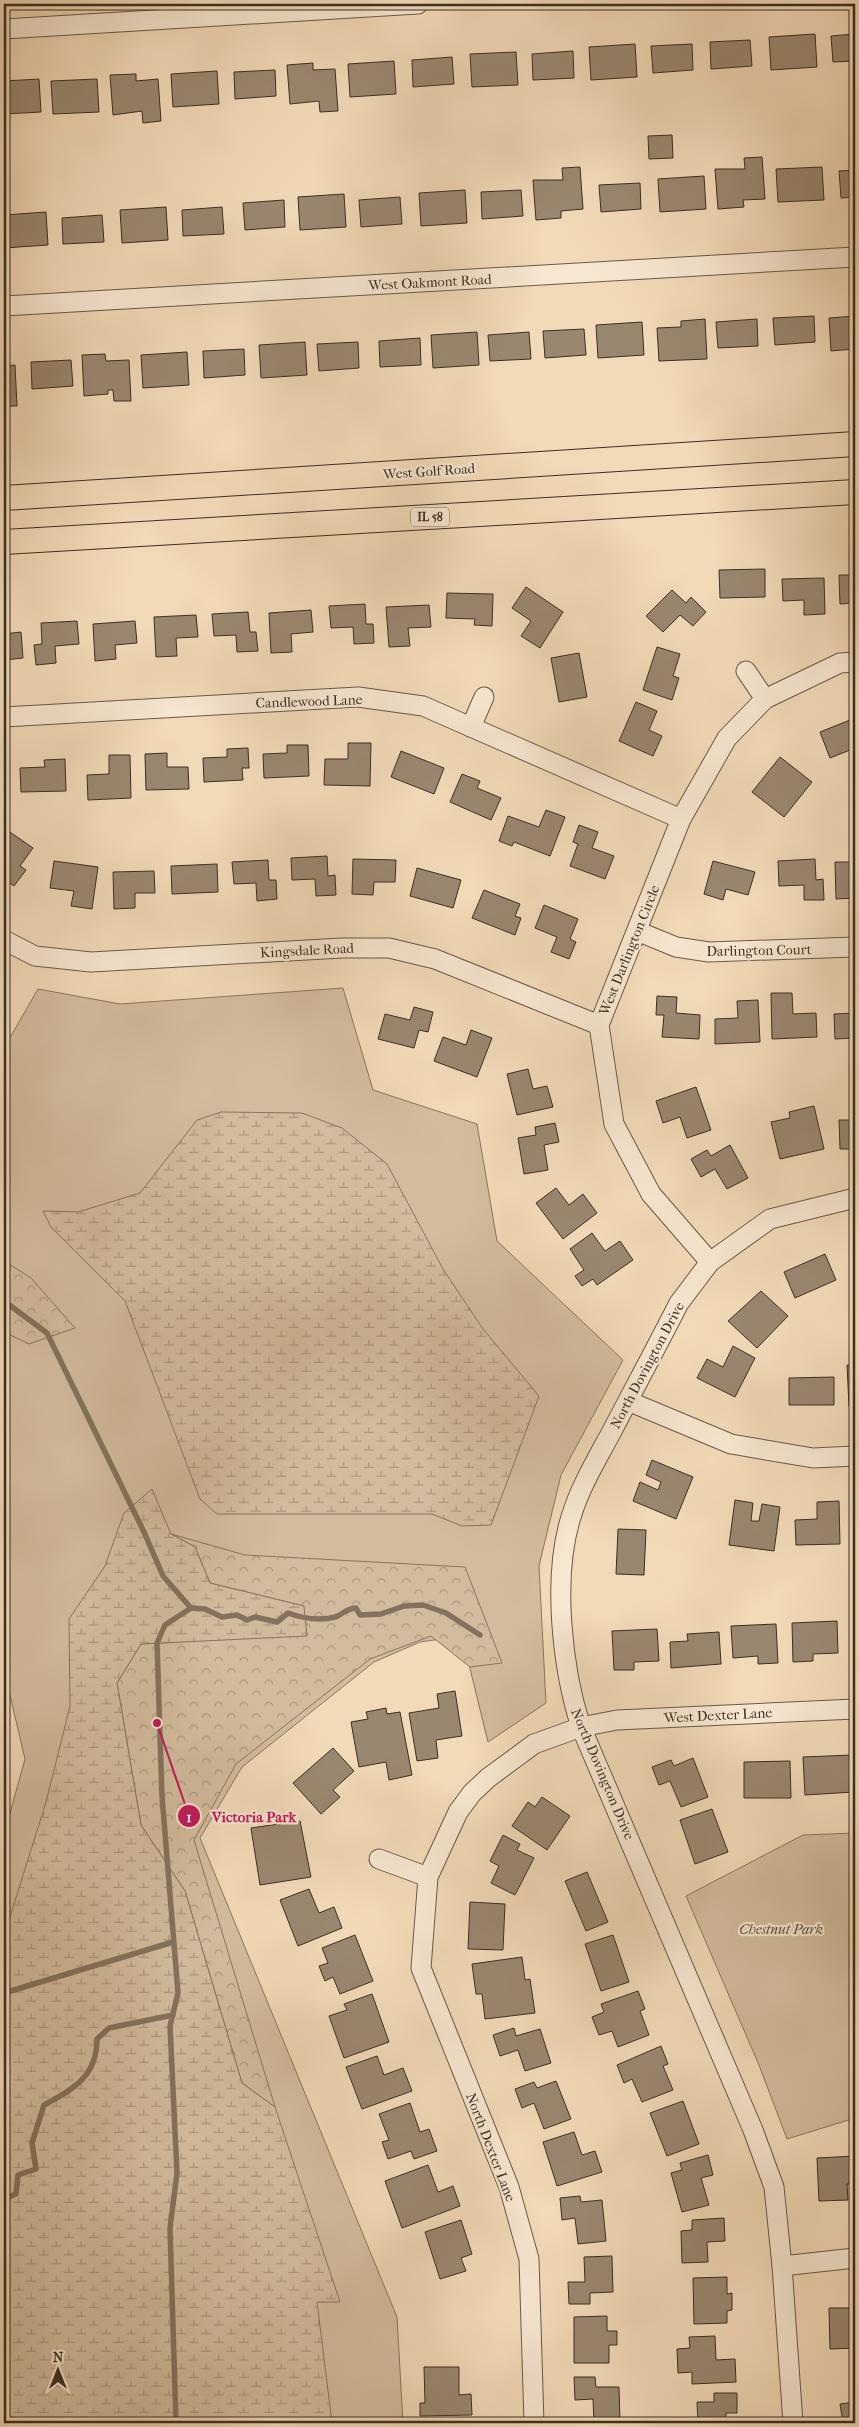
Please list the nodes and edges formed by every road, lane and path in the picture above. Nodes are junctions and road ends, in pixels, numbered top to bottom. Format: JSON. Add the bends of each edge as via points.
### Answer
{"nodes":[{"id":1,"x":418,"y":4,"type":"edge"},
{"id":2,"x":4,"y":28,"type":"edge"},
{"id":3,"x":855,"y":257,"type":"edge"},
{"id":4,"x":4,"y":306,"type":"edge"},
{"id":5,"x":855,"y":444,"type":"edge"},
{"id":6,"x":855,"y":492,"type":"edge"},
{"id":7,"x":4,"y":498,"type":"edge"},
{"id":8,"x":4,"y":542,"type":"edge"},
{"id":9,"x":855,"y":662,"type":"edge"},
{"id":10,"x":746,"y":671,"type":"dead end"},
{"id":11,"x":484,"y":697,"type":"dead end"},
{"id":12,"x":765,"y":700,"type":"junction"},
{"id":13,"x":4,"y":716,"type":"edge"},
{"id":14,"x":471,"y":727,"type":"junction"},
{"id":15,"x":681,"y":819,"type":"junction"},
{"id":16,"x":637,"y":931,"type":"junction"},
{"id":17,"x":4,"y":940,"type":"edge"},
{"id":18,"x":855,"y":947,"type":"edge"},
{"id":19,"x":599,"y":1025,"type":"junction"},
{"id":20,"x":855,"y":1198,"type":"edge"},
{"id":21,"x":710,"y":1262,"type":"junction"},
{"id":22,"x":628,"y":1401,"type":"junction"},
{"id":23,"x":855,"y":1456,"type":"edge"},
{"id":24,"x":855,"y":1709,"type":"edge"},
{"id":25,"x":581,"y":1727,"type":"junction"},
{"id":26,"x":379,"y":1859,"type":"dead end"},
{"id":27,"x":428,"y":1877,"type":"junction"},
{"id":28,"x":855,"y":2258,"type":"edge"},
{"id":29,"x":782,"y":2266,"type":"junction"},
{"id":30,"x":534,"y":2423,"type":"edge"},
{"id":31,"x":793,"y":2423,"type":"edge"}],
"edges":[{"from":1,"to":2,"type":"street"},
{"from":3,"to":4,"type":"street","name":"West Oakmont Road"},
{"from":5,"to":7,"type":"main road","name":"West Golf Road"},
{"from":6,"to":8,"type":"main road","number":"IL 58"},
{"from":9,"to":12,"type":"street","name":"West Darlington Circle","via":[[840,663]]},
{"from":10,"to":12,"type":"street"},
{"from":11,"to":14,"type":"street"},
{"from":12,"to":15,"type":"street","name":"West Darlington Circle","via":[[727,738]]},
{"from":13,"to":14,"type":"street","name":"Candlewood Lane","via":[[358,697],[423,706]]},
{"from":14,"to":15,"type":"street","name":"Candlewood Lane"},
{"from":15,"to":16,"type":"street","name":"West Darlington Circle"},
{"from":16,"to":18,"type":"street","name":"Darlington Court","via":[[676,947],[709,952]]},
{"from":16,"to":19,"type":"street","name":"West Darlington Circle"},
{"from":17,"to":19,"type":"street","name":"Kingsdale Road","via":[[35,956],[91,962],[389,948],[435,959]]},
{"from":19,"to":21,"type":"street","name":"West Darlington Circle","via":[[614,1124],[651,1194]]},
{"from":20,"to":21,"type":"street","name":"North Dovington Drive","via":[[770,1220]]},
{"from":21,"to":22,"type":"street","name":"North Dovington Drive","via":[[679,1303]]},
{"from":22,"to":23,"type":"street","via":[[731,1444],[814,1458]]},
{"from":22,"to":25,"type":"street","name":"North Dovington Drive","via":[[576,1501],[563,1553],[565,1666]]},
{"from":24,"to":25,"type":"street","name":"West Dexter Lane","via":[[617,1720]]},
{"from":25,"to":27,"type":"street","name":"North Dexter Lane","via":[[534,1744],[472,1793],[458,1812]]},
{"from":25,"to":29,"type":"street","name":"North Dovington Drive","via":[[753,2130],[774,2187]]},
{"from":26,"to":27,"type":"street"},
{"from":27,"to":30,"type":"street","name":"North Dexter Lane","via":[[421,1968],[508,2187],[529,2259]]},
{"from":28,"to":29,"type":"street"},
{"from":29,"to":31,"type":"street","name":"North Dovington Drive"}]}
